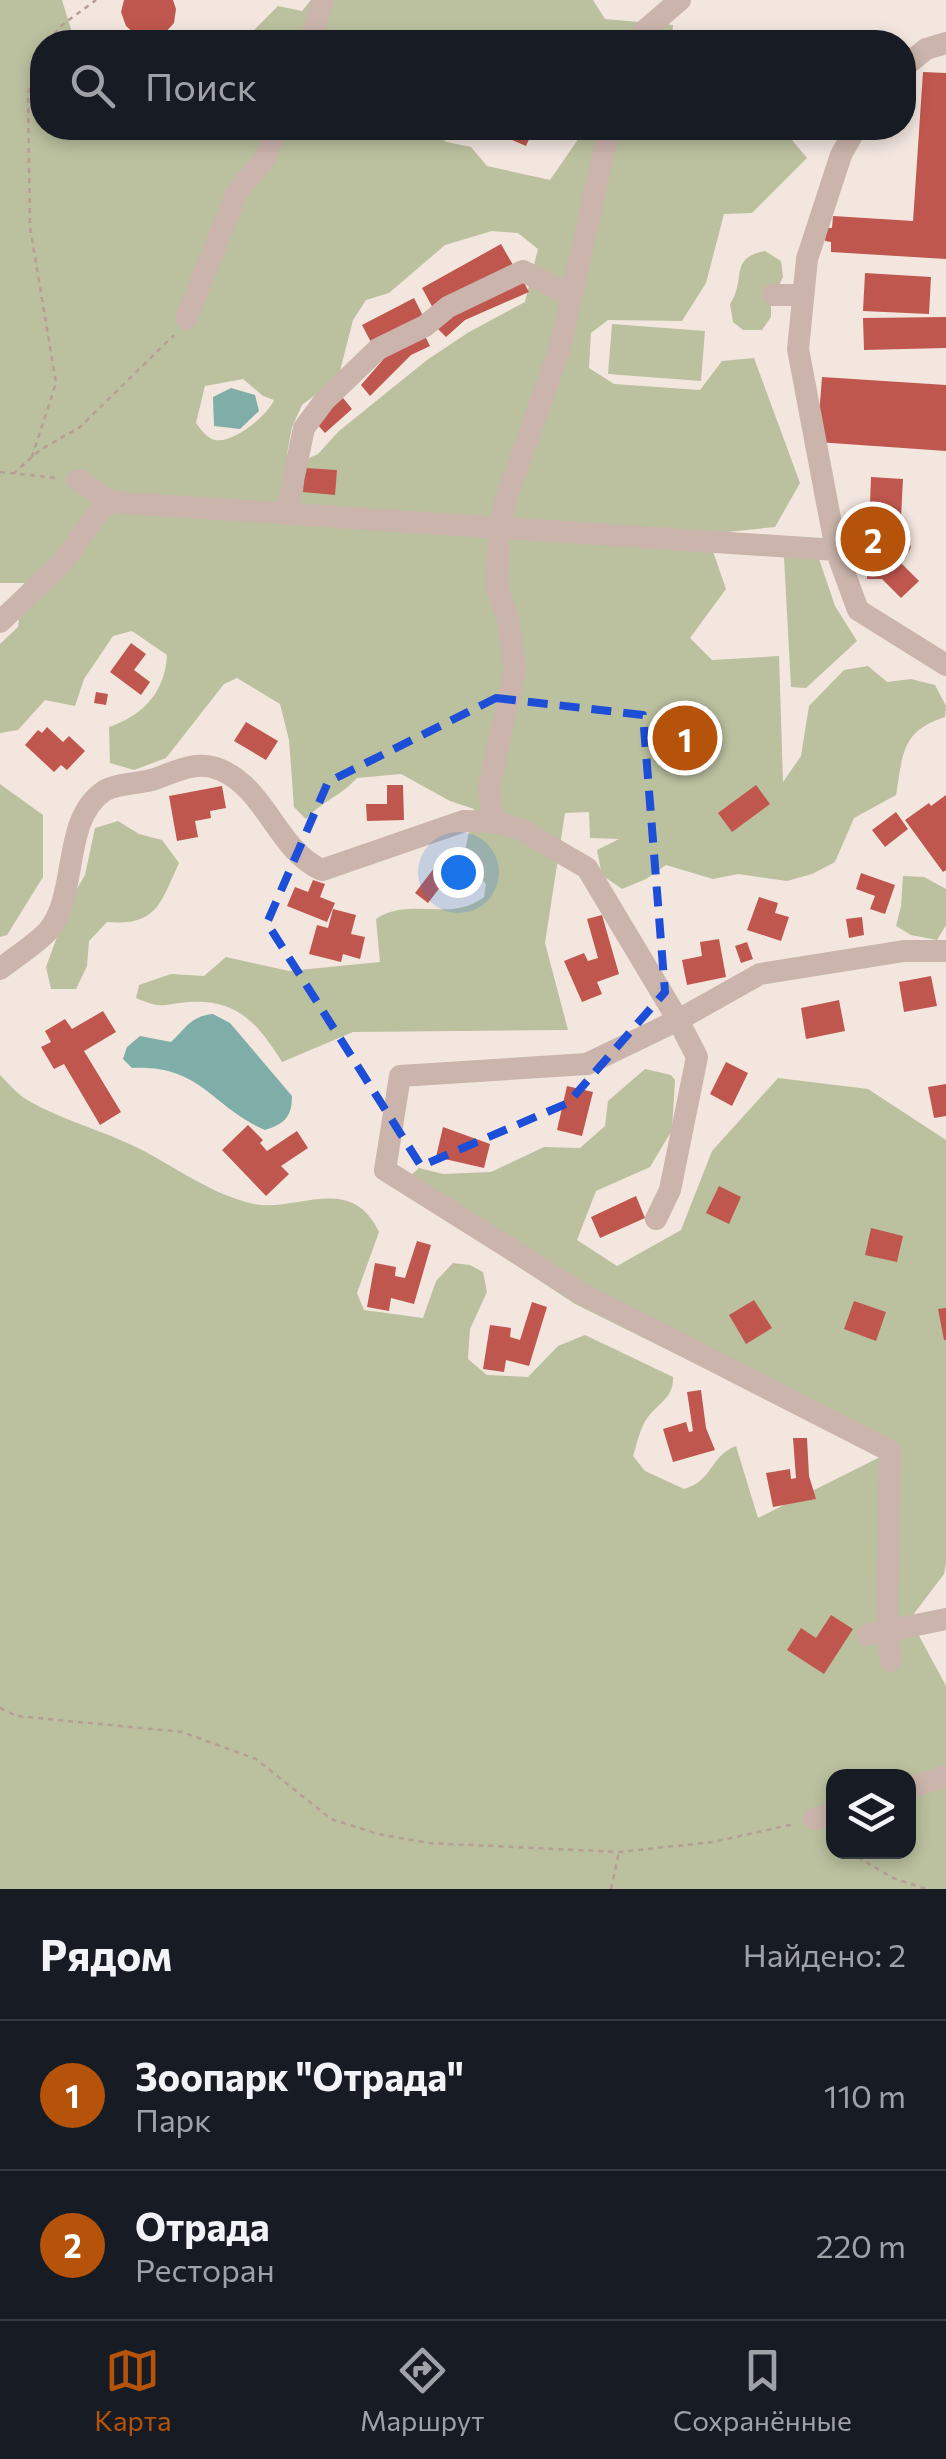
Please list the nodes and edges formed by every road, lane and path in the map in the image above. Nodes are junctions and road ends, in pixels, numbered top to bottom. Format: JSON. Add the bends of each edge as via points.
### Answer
{"nodes":[{"id":1,"x":96,"y":0,"type":"edge"},
{"id":2,"x":323,"y":0,"type":"edge"},
{"id":3,"x":680,"y":0,"type":"edge"},
{"id":4,"x":58,"y":30,"type":"edge"},
{"id":5,"x":314,"y":30,"type":"edge"},
{"id":6,"x":646,"y":30,"type":"edge"},
{"id":7,"x":946,"y":43,"type":"edge"},
{"id":8,"x":916,"y":57,"type":"edge"},
{"id":9,"x":30,"y":86,"type":"edge"},
{"id":10,"x":272,"y":140,"type":"edge"},
{"id":11,"x":606,"y":140,"type":"edge"},
{"id":12,"x":849,"y":140,"type":"edge"},
{"id":13,"x":803,"y":294,"type":"junction"},
{"id":14,"x":773,"y":295,"type":"dead end"},
{"id":15,"x":572,"y":296,"type":"junction"},
{"id":16,"x":186,"y":319,"type":"joint"},
{"id":17,"x":32,"y":457,"type":"junction"},
{"id":18,"x":0,"y":472,"type":"edge"},
{"id":19,"x":13,"y":474,"type":"junction"},
{"id":20,"x":78,"y":480,"type":"joint"},
{"id":21,"x":111,"y":502,"type":"junction"},
{"id":22,"x":286,"y":514,"type":"junction"},
{"id":23,"x":498,"y":528,"type":"junction"},
{"id":24,"x":836,"y":550,"type":"junction"},
{"id":25,"x":28,"y":596,"type":"junction"},
{"id":26,"x":0,"y":598,"type":"edge"},
{"id":27,"x":0,"y":622,"type":"edge"},
{"id":28,"x":946,"y":665,"type":"edge"},
{"id":29,"x":494,"y":822,"type":"junction"},
{"id":30,"x":946,"y":951,"type":"edge"},
{"id":31,"x":0,"y":969,"type":"edge"},
{"id":32,"x":678,"y":1020,"type":"junction"},
{"id":33,"x":656,"y":1219,"type":"dead end"},
{"id":34,"x":946,"y":1619,"type":"edge"},
{"id":35,"x":877,"y":1633,"type":"junction"},
{"id":36,"x":891,"y":1661,"type":"dead end"},
{"id":37,"x":0,"y":1708,"type":"edge"},
{"id":38,"x":946,"y":1776,"type":"edge"},
{"id":39,"x":916,"y":1785,"type":"edge"},
{"id":40,"x":824,"y":1816,"type":"edge"},
{"id":41,"x":619,"y":1852,"type":"junction"},
{"id":42,"x":861,"y":1859,"type":"edge"},
{"id":43,"x":611,"y":1889,"type":"edge"},
{"id":44,"x":926,"y":1889,"type":"edge"}],
"edges":[{"from":1,"to":4,"type":"path"},
{"from":2,"to":5,"type":"lane"},
{"from":3,"to":6,"type":"lane"},
{"from":7,"to":8,"type":"lane"},
{"from":9,"to":17,"type":"path","via":[[30,228],[56,383]]},
{"from":10,"to":16,"type":"lane","via":[[237,192]]},
{"from":11,"to":15,"type":"lane"},
{"from":12,"to":13,"type":"lane","via":[[812,242]]},
{"from":13,"to":14,"type":"lane"},
{"from":13,"to":24,"type":"lane","via":[[798,349]]},
{"from":15,"to":22,"type":"lane","via":[[523,271],[448,306],[378,350],[304,428]]},
{"from":15,"to":23,"type":"lane"},
{"from":16,"to":17,"type":"path","via":[[80,427]]},
{"from":17,"to":19,"type":"path"},
{"from":18,"to":19,"type":"path"},
{"from":19,"to":20,"type":"path"},
{"from":20,"to":21,"type":"lane"},
{"from":21,"to":22,"type":"lane"},
{"from":21,"to":25,"type":"lane"},
{"from":22,"to":23,"type":"lane"},
{"from":23,"to":24,"type":"lane"},
{"from":23,"to":29,"type":"lane","via":[[498,588],[515,670],[489,787]]},
{"from":24,"to":28,"type":"lane","via":[[858,610]]},
{"from":25,"to":26,"type":"lane"},
{"from":25,"to":27,"type":"lane"},
{"from":29,"to":31,"type":"lane","via":[[464,820],[322,870],[304,862],[248,788],[222,771],[197,764],[106,790],[75,838],[50,929]]},
{"from":29,"to":32,"type":"lane","via":[[520,829],[587,868]]},
{"from":30,"to":32,"type":"lane","via":[[904,951],[760,974]]},
{"from":32,"to":33,"type":"lane","via":[[696,1057],[670,1190]]},
{"from":32,"to":35,"type":"lane","via":[[586,1064],[400,1076],[385,1170],[579,1292],[890,1451]]},
{"from":34,"to":35,"type":"lane"},
{"from":35,"to":36,"type":"lane"},
{"from":37,"to":41,"type":"path","via":[[17,1716],[182,1732],[256,1759],[331,1818],[378,1834],[429,1843]]},
{"from":38,"to":39,"type":"lane"},
{"from":40,"to":41,"type":"path","via":[[713,1842]]},
{"from":41,"to":43,"type":"path"},
{"from":42,"to":44,"type":"path"}]}
